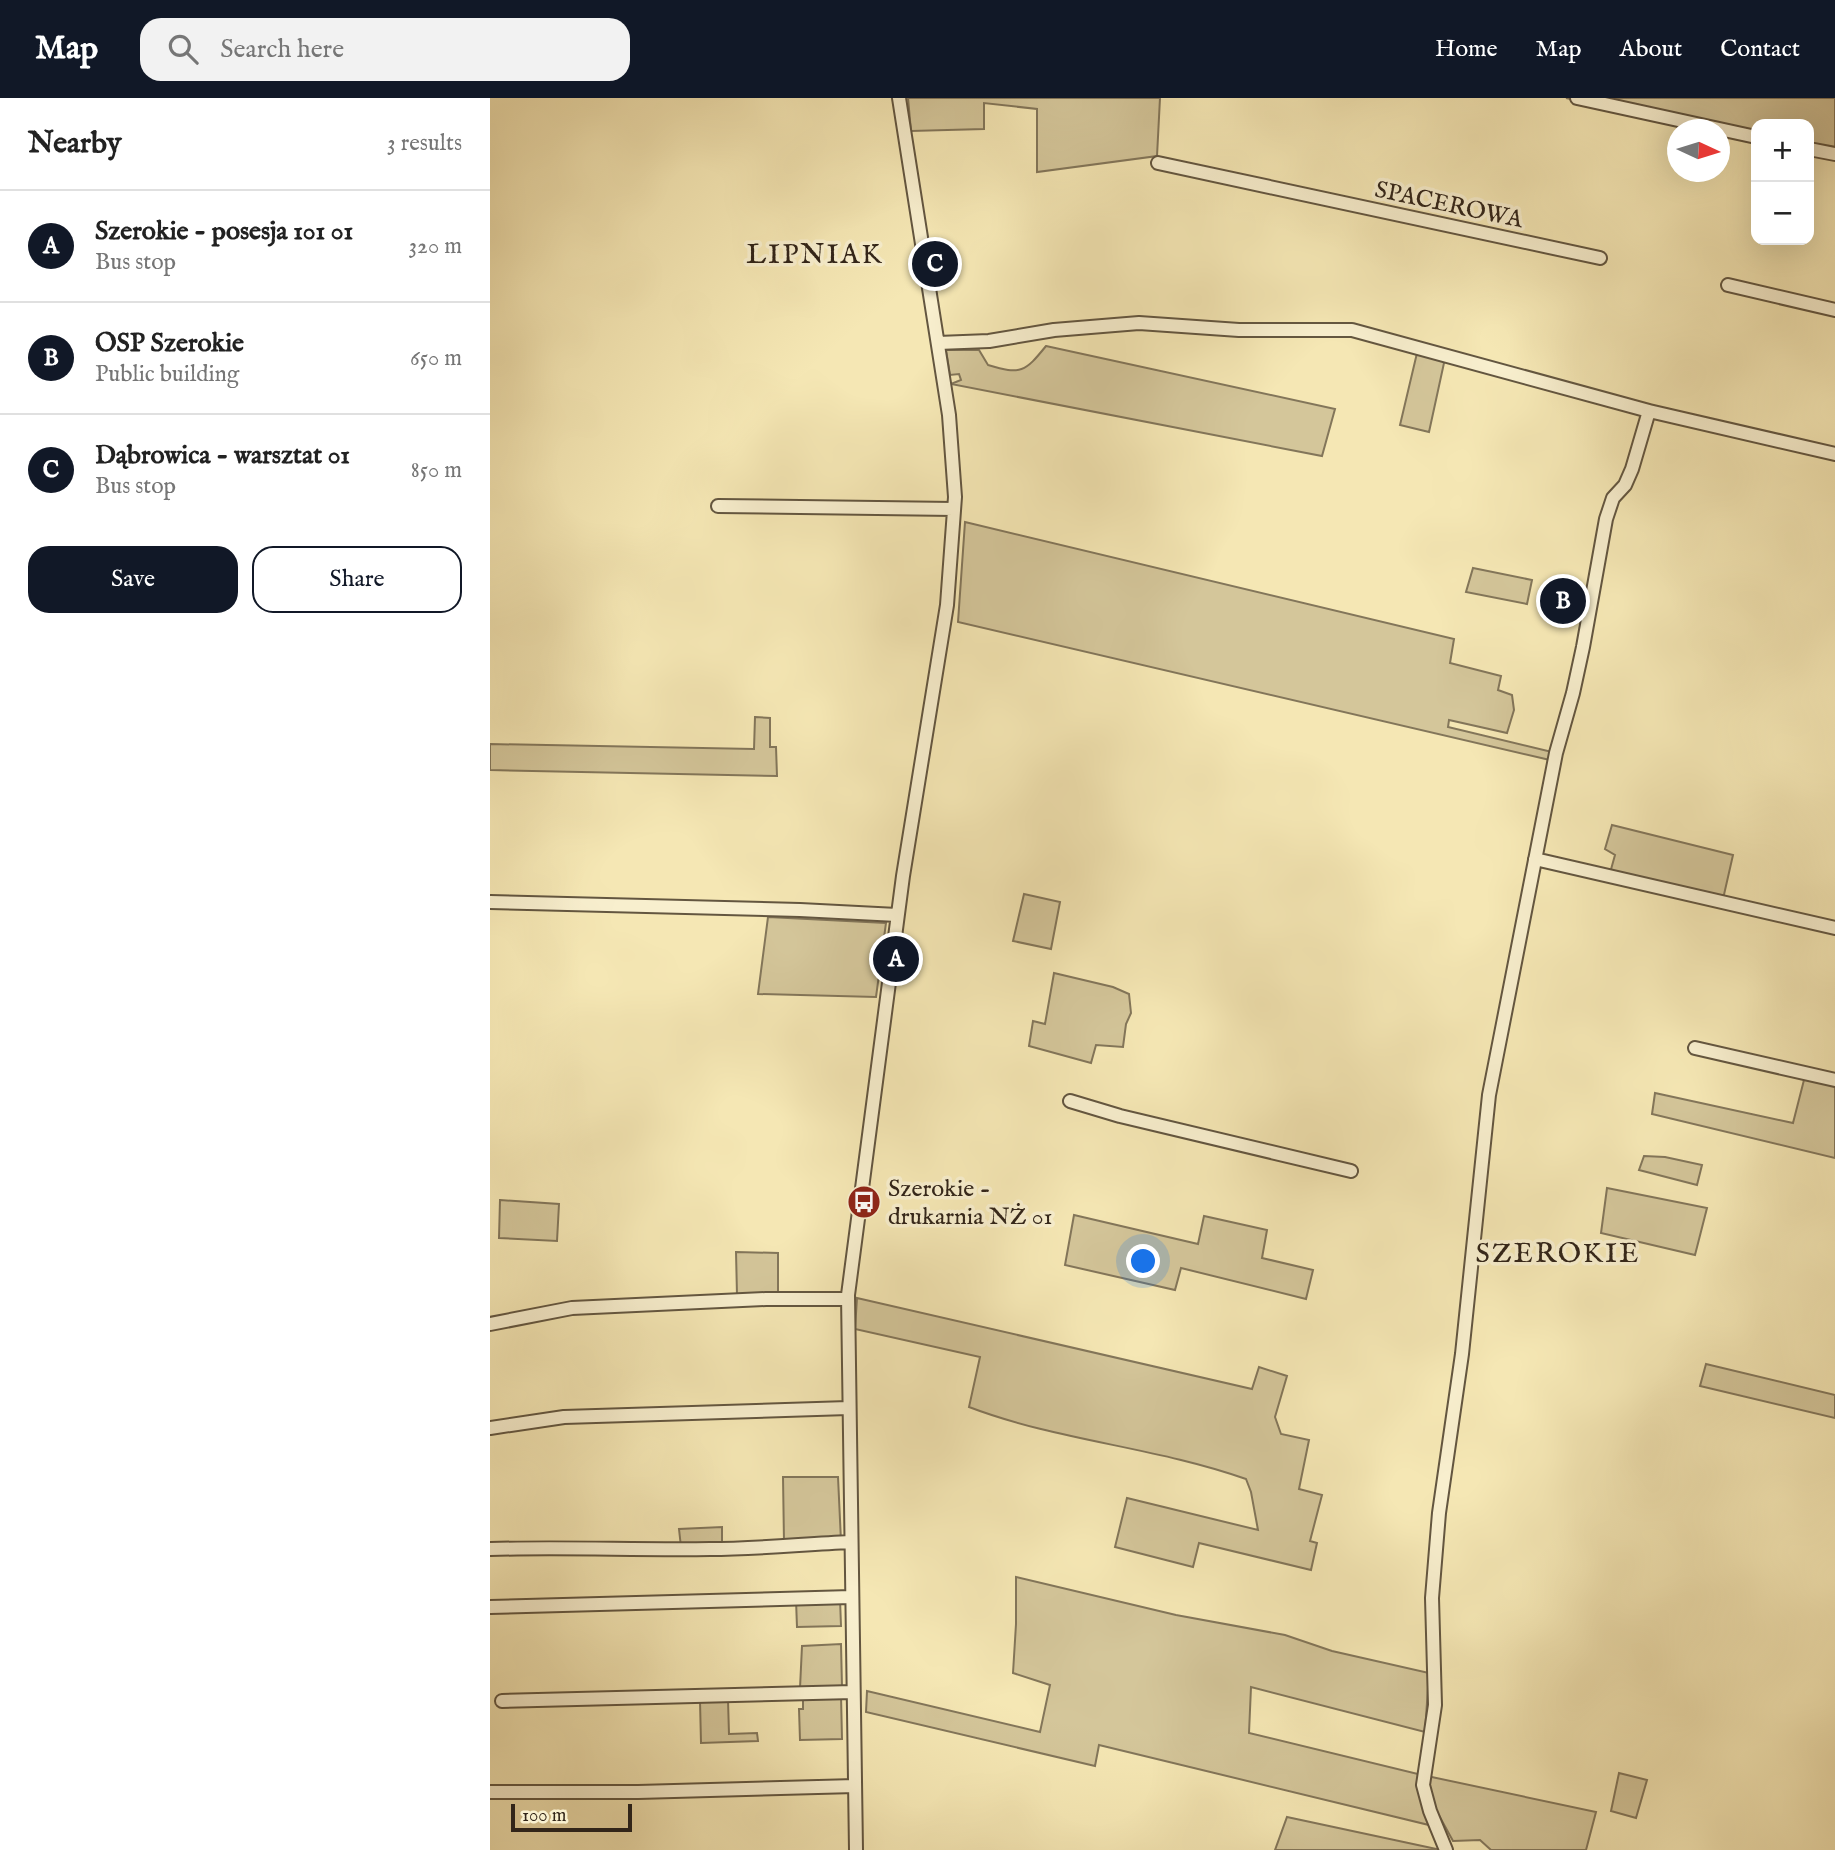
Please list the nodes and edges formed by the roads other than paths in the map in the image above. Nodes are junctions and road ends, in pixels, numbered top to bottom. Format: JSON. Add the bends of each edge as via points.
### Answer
{"nodes":[{"id":1,"x":899,"y":98,"type":"edge"},
{"id":2,"x":1577,"y":98,"type":"edge"},
{"id":3,"x":1751,"y":136,"type":"edge"},
{"id":4,"x":1814,"y":150,"type":"edge"},
{"id":5,"x":1835,"y":155,"type":"edge"},
{"id":6,"x":1158,"y":163,"type":"dead end"},
{"id":7,"x":1600,"y":258,"type":"dead end"},
{"id":8,"x":1728,"y":285,"type":"dead end"},
{"id":9,"x":1835,"y":310,"type":"edge"},
{"id":10,"x":938,"y":343,"type":"junction"},
{"id":11,"x":1649,"y":411,"type":"junction"},
{"id":12,"x":1835,"y":454,"type":"edge"},
{"id":13,"x":718,"y":506,"type":"dead end"},
{"id":14,"x":954,"y":509,"type":"junction"},
{"id":15,"x":1535,"y":859,"type":"junction"},
{"id":16,"x":490,"y":902,"type":"edge"},
{"id":17,"x":897,"y":915,"type":"junction"},
{"id":18,"x":1835,"y":928,"type":"edge"},
{"id":19,"x":1695,"y":1048,"type":"dead end"},
{"id":20,"x":1835,"y":1080,"type":"edge"},
{"id":21,"x":1070,"y":1101,"type":"dead end"},
{"id":22,"x":1352,"y":1171,"type":"dead end"},
{"id":23,"x":848,"y":1299,"type":"junction"},
{"id":24,"x":490,"y":1324,"type":"edge"},
{"id":25,"x":848,"y":1408,"type":"junction"},
{"id":26,"x":490,"y":1428,"type":"edge"},
{"id":27,"x":850,"y":1542,"type":"junction"},
{"id":28,"x":490,"y":1549,"type":"edge"},
{"id":29,"x":851,"y":1597,"type":"junction"},
{"id":30,"x":490,"y":1607,"type":"edge"},
{"id":31,"x":853,"y":1692,"type":"junction"},
{"id":32,"x":502,"y":1701,"type":"dead end"},
{"id":33,"x":855,"y":1786,"type":"junction"},
{"id":34,"x":490,"y":1792,"type":"edge"},
{"id":35,"x":856,"y":1850,"type":"edge"},
{"id":36,"x":1446,"y":1850,"type":"edge"}],
"edges":[{"from":1,"to":10,"type":"street"},
{"from":2,"to":3,"type":"street"},
{"from":4,"to":5,"type":"street"},
{"from":6,"to":7,"type":"street","name":"SPACEROWA"},
{"from":8,"to":9,"type":"street"},
{"from":10,"to":11,"type":"street","via":[[1139,323],[1239,330],[1345,329]]},
{"from":10,"to":14,"type":"street","via":[[951,434]]},
{"from":11,"to":12,"type":"street"},
{"from":11,"to":15,"type":"street","via":[[1632,469],[1613,498],[1606,520]]},
{"from":13,"to":14,"type":"street"},
{"from":14,"to":17,"type":"street","via":[[940,659]]},
{"from":15,"to":18,"type":"street"},
{"from":15,"to":36,"type":"street","via":[[1489,1095],[1462,1354],[1438,1522],[1432,1598],[1435,1705],[1423,1785]]},
{"from":16,"to":17,"type":"street"},
{"from":17,"to":23,"type":"street"},
{"from":19,"to":20,"type":"street"},
{"from":21,"to":22,"type":"street"},
{"from":23,"to":24,"type":"street","via":[[572,1308]]},
{"from":23,"to":25,"type":"street"},
{"from":25,"to":26,"type":"street","via":[[565,1417]]},
{"from":25,"to":27,"type":"street"},
{"from":27,"to":28,"type":"street","via":[[714,1549]]},
{"from":27,"to":29,"type":"street"},
{"from":29,"to":30,"type":"street"},
{"from":29,"to":31,"type":"street"},
{"from":31,"to":32,"type":"street"},
{"from":31,"to":33,"type":"street"},
{"from":33,"to":34,"type":"street"},
{"from":33,"to":35,"type":"street"}]}
